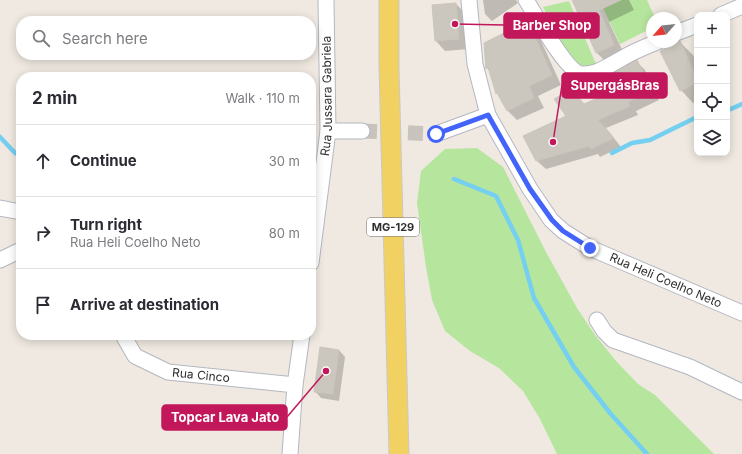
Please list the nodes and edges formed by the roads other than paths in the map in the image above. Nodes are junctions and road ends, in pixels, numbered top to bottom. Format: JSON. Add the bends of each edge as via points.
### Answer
{"nodes":[{"id":1,"x":326,"y":0,"type":"edge"},
{"id":2,"x":380,"y":0,"type":"edge"},
{"id":3,"x":389,"y":0,"type":"edge"},
{"id":4,"x":468,"y":0,"type":"edge"},
{"id":5,"x":526,"y":0,"type":"edge"},
{"id":6,"x":742,"y":6,"type":"edge"},
{"id":7,"x":728,"y":12,"type":"edge"},
{"id":8,"x":694,"y":26,"type":"edge"},
{"id":9,"x":682,"y":31,"type":"edge"},
{"id":10,"x":646,"y":47,"type":"edge"},
{"id":11,"x":389,"y":67,"type":"junction"},
{"id":12,"x":488,"y":115,"type":"junction"},
{"id":13,"x":328,"y":131,"type":"junction"},
{"id":14,"x":362,"y":131,"type":"tunnel mouth"},
{"id":15,"x":436,"y":134,"type":"tunnel mouth"},
{"id":16,"x":0,"y":208,"type":"edge"},
{"id":17,"x":16,"y":211,"type":"edge"},
{"id":18,"x":316,"y":223,"type":"edge"},
{"id":19,"x":16,"y":252,"type":"edge"},
{"id":20,"x":0,"y":260,"type":"edge"},
{"id":21,"x":742,"y":313,"type":"edge"},
{"id":22,"x":597,"y":320,"type":"dead end"},
{"id":23,"x":125,"y":340,"type":"edge"},
{"id":24,"x":301,"y":340,"type":"edge"},
{"id":25,"x":295,"y":385,"type":"junction"},
{"id":26,"x":742,"y":392,"type":"edge"},
{"id":27,"x":290,"y":454,"type":"edge"},
{"id":28,"x":399,"y":454,"type":"edge"}],
"edges":[{"from":1,"to":13,"type":"street","name":"Rua Jussara Gabriela"},
{"from":2,"to":11,"type":"main road"},
{"from":3,"to":11,"type":"main road","number":"MG-129"},
{"from":4,"to":12,"type":"street","name":"Rua Heli Coelho Neto","via":[[475,64]]},
{"from":5,"to":10,"type":"street","via":[[562,57],[579,74],[605,69]]},
{"from":6,"to":7,"type":"street"},
{"from":8,"to":9,"type":"street"},
{"from":11,"to":28,"type":"main road","number":"MG-129"},
{"from":12,"to":15,"type":"street"},
{"from":12,"to":21,"type":"street","name":"Rua Heli Coelho Neto","via":[[530,189],[563,231],[590,248]]},
{"from":13,"to":14,"type":"street"},
{"from":13,"to":18,"type":"street","name":"Rua Jussara Gabriela"},
{"from":16,"to":17,"type":"street"},
{"from":19,"to":20,"type":"street"},
{"from":22,"to":26,"type":"street","via":[[613,340],[690,367]]},
{"from":23,"to":25,"type":"street","name":"Rua Cinco","via":[[135,356],[168,372]]},
{"from":24,"to":25,"type":"street"},
{"from":25,"to":27,"type":"street"}]}
